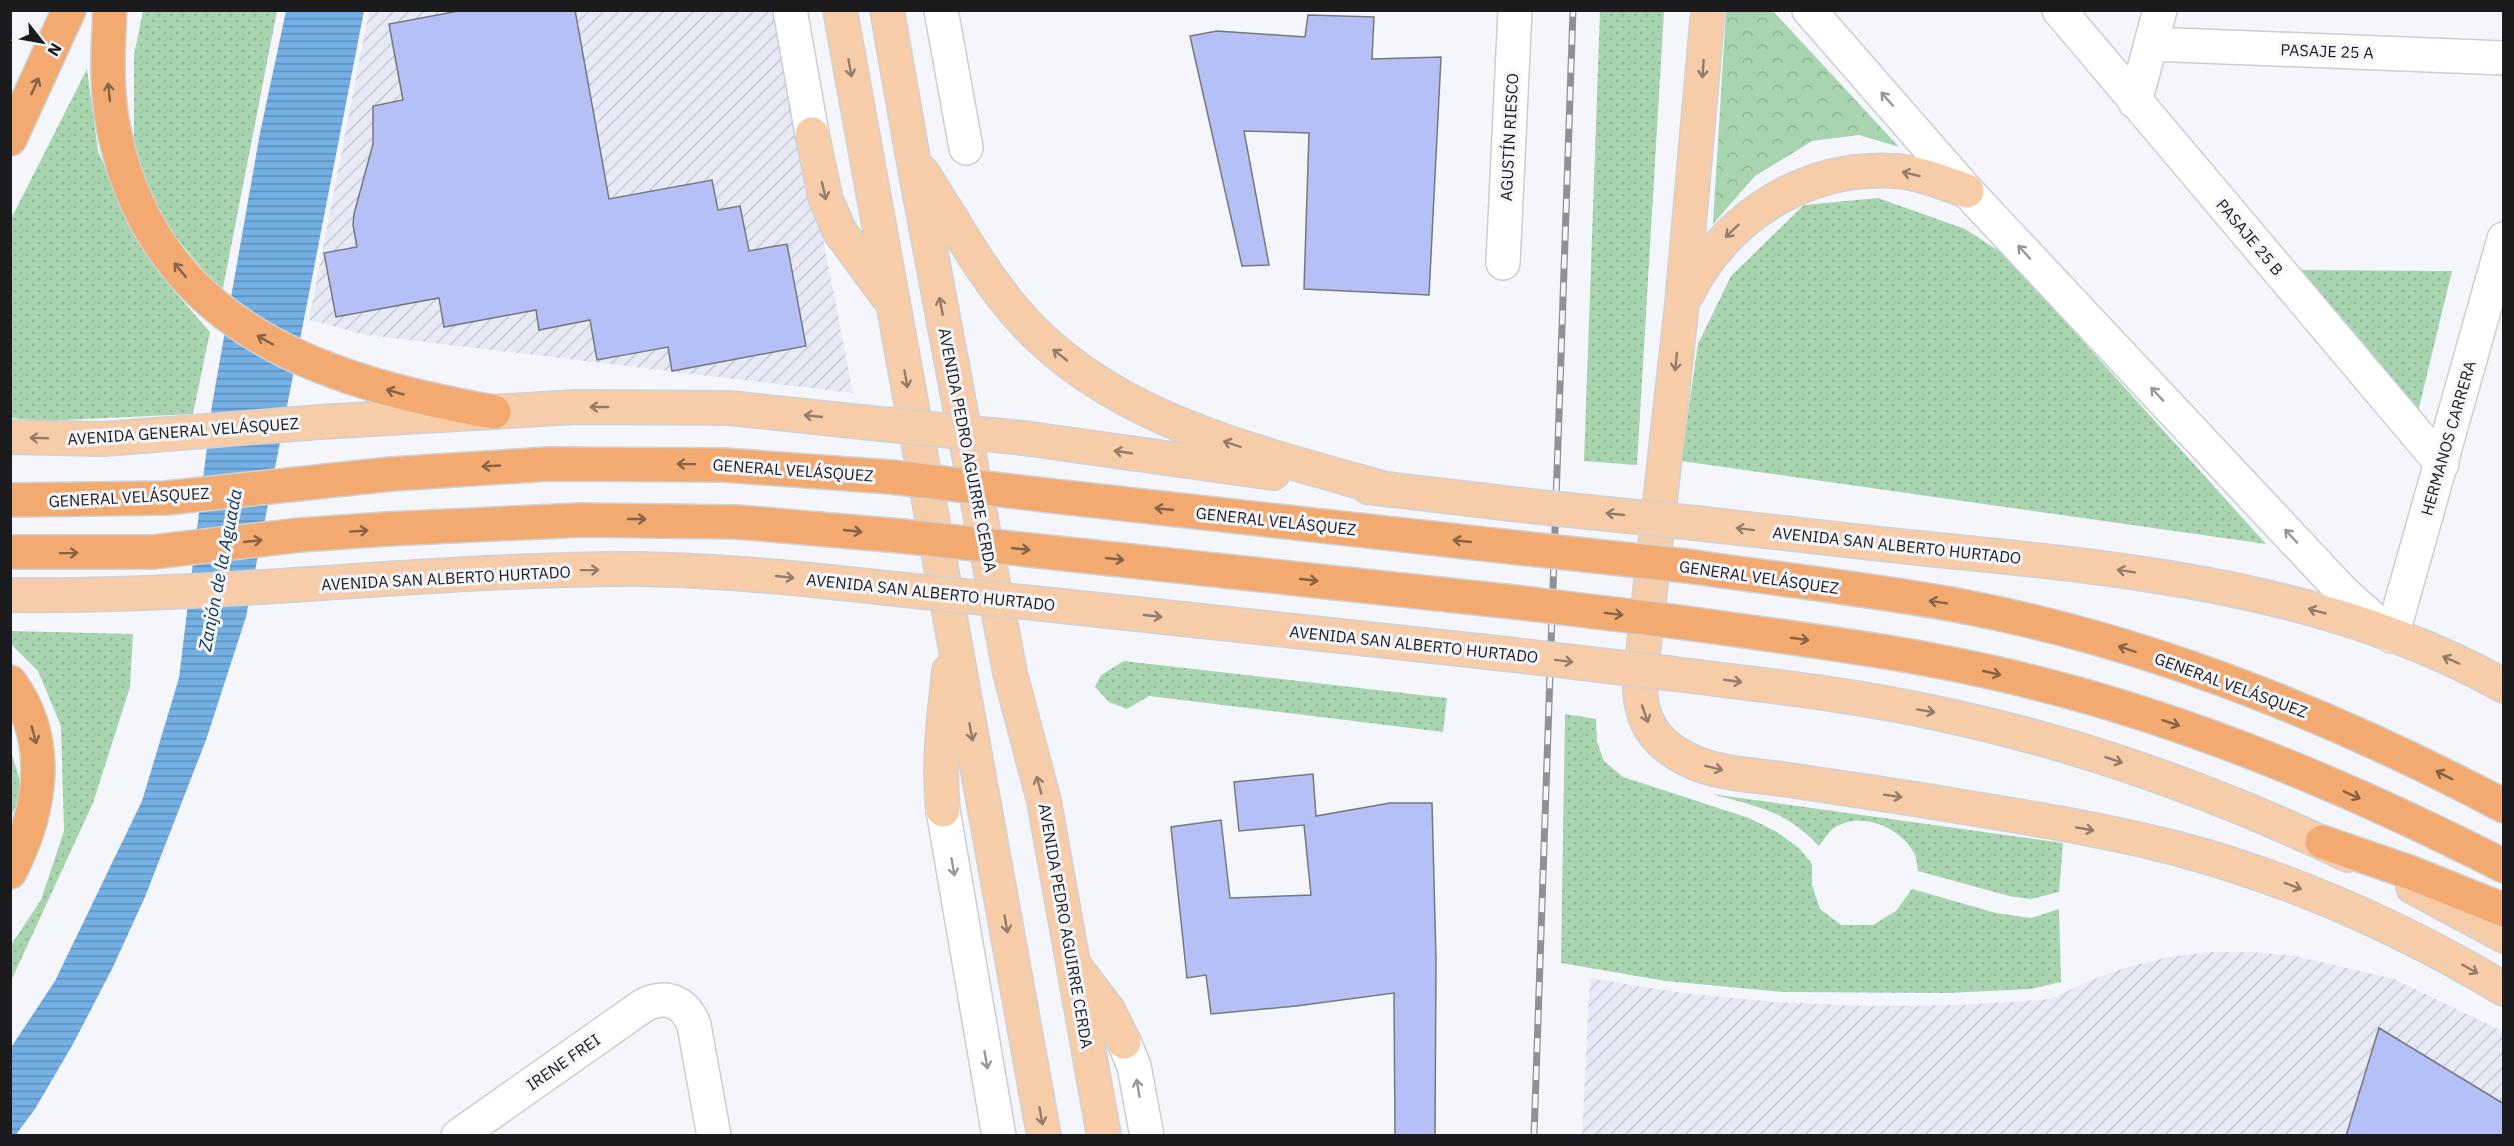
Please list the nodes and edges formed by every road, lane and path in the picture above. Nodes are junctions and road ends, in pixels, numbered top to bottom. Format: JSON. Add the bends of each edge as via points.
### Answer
{"nodes":[{"id":1,"x":69,"y":10,"type":"edge"},
{"id":2,"x":110,"y":10,"type":"edge"},
{"id":3,"x":790,"y":10,"type":"edge"},
{"id":4,"x":840,"y":10,"type":"edge"},
{"id":5,"x":887,"y":10,"type":"edge"},
{"id":6,"x":941,"y":10,"type":"edge"},
{"id":7,"x":1515,"y":10,"type":"edge"},
{"id":8,"x":1708,"y":10,"type":"edge"},
{"id":9,"x":1809,"y":10,"type":"edge"},
{"id":10,"x":2059,"y":10,"type":"edge"},
{"id":11,"x":2160,"y":10,"type":"edge"},
{"id":12,"x":2151,"y":44,"type":"junction"},
{"id":13,"x":2504,"y":58,"type":"edge"},
{"id":14,"x":2135,"y":102,"type":"junction"},
{"id":15,"x":812,"y":134,"type":"joint"},
{"id":16,"x":10,"y":140,"type":"edge"},
{"id":17,"x":966,"y":148,"type":"dead end"},
{"id":18,"x":913,"y":158,"type":"junction"},
{"id":19,"x":1967,"y":191,"type":"junction"},
{"id":20,"x":2504,"y":239,"type":"edge"},
{"id":21,"x":1503,"y":263,"type":"dead end"},
{"id":22,"x":891,"y":301,"type":"junction"},
{"id":23,"x":1682,"y":304,"type":"junction"},
{"id":24,"x":494,"y":412,"type":"junction"},
{"id":25,"x":320,"y":422,"type":"joint"},
{"id":26,"x":10,"y":437,"type":"edge"},
{"id":27,"x":2442,"y":464,"type":"junction"},
{"id":28,"x":1389,"y":490,"type":"junction"},
{"id":29,"x":10,"y":500,"type":"edge"},
{"id":30,"x":10,"y":552,"type":"edge"},
{"id":31,"x":10,"y":595,"type":"edge"},
{"id":32,"x":953,"y":633,"type":"junction"},
{"id":33,"x":2392,"y":636,"type":"junction"},
{"id":34,"x":10,"y":682,"type":"edge"},
{"id":35,"x":2504,"y":686,"type":"edge"},
{"id":36,"x":2504,"y":806,"type":"edge"},
{"id":37,"x":943,"y":810,"type":"joint"},
{"id":38,"x":2322,"y":842,"type":"junction"},
{"id":39,"x":2504,"y":866,"type":"edge"},
{"id":40,"x":10,"y":872,"type":"edge"},
{"id":41,"x":2504,"y":910,"type":"edge"},
{"id":42,"x":2504,"y":936,"type":"edge"},
{"id":43,"x":1074,"y":966,"type":"junction"},
{"id":44,"x":2504,"y":989,"type":"edge"},
{"id":45,"x":1124,"y":1042,"type":"joint"},
{"id":46,"x":458,"y":1136,"type":"edge"},
{"id":47,"x":714,"y":1136,"type":"edge"},
{"id":48,"x":999,"y":1136,"type":"edge"},
{"id":49,"x":1044,"y":1136,"type":"edge"},
{"id":50,"x":1104,"y":1136,"type":"edge"},
{"id":51,"x":1147,"y":1136,"type":"edge"}],
"edges":[{"from":16,"to":1,"type":"highway","one_way":true},
{"from":24,"to":2,"type":"highway","one_way":true,"via":[[407,395],[313,364],[250,332],[220,312],[194,287],[151,229],[120,156],[108,79]]},
{"from":3,"to":15,"type":"street"},
{"from":4,"to":22,"type":"main road","one_way":true},
{"from":5,"to":18,"type":"main road","name":"AVENIDA PEDRO AGUIRRE CERDA"},
{"from":6,"to":17,"type":"street"},
{"from":7,"to":21,"type":"street","name":"AGUSTÍN RIESCO"},
{"from":8,"to":23,"type":"main road","one_way":true},
{"from":19,"to":9,"type":"street","name":"AVENIDA SAN ALBERTO HURTADO","one_way":true},
{"from":10,"to":14,"type":"street","name":"PASAJE 25 B"},
{"from":11,"to":12,"type":"street"},
{"from":12,"to":13,"type":"street","name":"PASAJE 25 A"},
{"from":12,"to":14,"type":"street"},
{"from":14,"to":27,"type":"street","name":"PASAJE 25 B"},
{"from":15,"to":22,"type":"main road","one_way":true,"via":[[826,200],[840,232]]},
{"from":28,"to":18,"type":"main road","one_way":true,"via":[[1188,428],[1138,405],[1076,368],[1032,330],[997,289]]},
{"from":43,"to":18,"type":"main road","name":"AVENIDA PEDRO AGUIRRE CERDA","one_way":true,"via":[[1044,801],[1010,673]]},
{"from":19,"to":23,"type":"main road","one_way":true,"via":[[1898,171],[1835,175],[1804,185],[1753,213],[1731,232],[1711,254]]},
{"from":33,"to":19,"type":"street","name":"AVENIDA SAN ALBERTO HURTADO","one_way":true,"via":[[2343,592]]},
{"from":20,"to":27,"type":"street","name":"HERMANOS CARRERA"},
{"from":22,"to":32,"type":"main road","one_way":true},
{"from":23,"to":44,"type":"main road","one_way":true,"via":[[1640,680],[1644,715],[1662,743],[1677,754],[1718,770],[2125,836],[2208,858],[2344,906],[2408,935]]},
{"from":24,"to":25,"type":"main road","name":"AVENIDA SAN ALBERTO HURTADO"},
{"from":28,"to":24,"type":"main road","name":"AVENIDA SAN ALBERTO HURTADO","one_way":true,"bridge":true,"via":[[1023,438],[729,408],[576,407]]},
{"from":25,"to":26,"type":"main road","name":"AVENIDA GENERAL VELÁSQUEZ","one_way":true,"via":[[104,439]]},
{"from":27,"to":33,"type":"street","name":"HERMANOS CARRERA"},
{"from":33,"to":28,"type":"main road","name":"AVENIDA SAN ALBERTO HURTADO","one_way":true,"bridge":true,"via":[[2279,601],[2099,567]]},
{"from":36,"to":29,"type":"highway","name":"GENERAL VELÁSQUEZ","one_way":true,"bridge":true,"via":[[2340,726],[2250,690],[2111,643],[1957,606],[1687,566],[891,477],[736,465],[470,467],[166,498]]},
{"from":30,"to":39,"type":"highway","one_way":true,"bridge":true,"via":[[153,552],[300,536],[474,524],[659,519],[737,522],[901,536],[1679,622],[1944,663],[2115,705],[2275,761]]},
{"from":31,"to":38,"type":"main road","name":"AVENIDA SAN ALBERTO HURTADO","one_way":true,"bridge":true,"via":[[142,594],[476,574],[636,569],[777,576],[1053,605],[1675,674],[1935,712],[2024,733],[2174,781]]},
{"from":32,"to":37,"type":"main road","via":[[941,753]]},
{"from":32,"to":49,"type":"main road","one_way":true},
{"from":35,"to":33,"type":"main road","name":"AVENIDA SAN ALBERTO HURTADO","one_way":true},
{"from":34,"to":40,"type":"highway","one_way":true,"via":[[28,713],[39,768],[29,828]]},
{"from":37,"to":48,"type":"street","one_way":true},
{"from":38,"to":41,"type":"highway"},
{"from":38,"to":42,"type":"main road","name":"AVENIDA SAN ALBERTO HURTADO"},
{"from":43,"to":45,"type":"main road","via":[[1108,1010]]},
{"from":43,"to":50,"type":"main road","name":"AVENIDA PEDRO AGUIRRE CERDA"},
{"from":51,"to":45,"type":"street","one_way":true,"via":[[1134,1066]]},
{"from":46,"to":47,"type":"street","name":"IRENE FREI","via":[[644,1005],[663,999],[682,1006],[694,1025]]}]}
